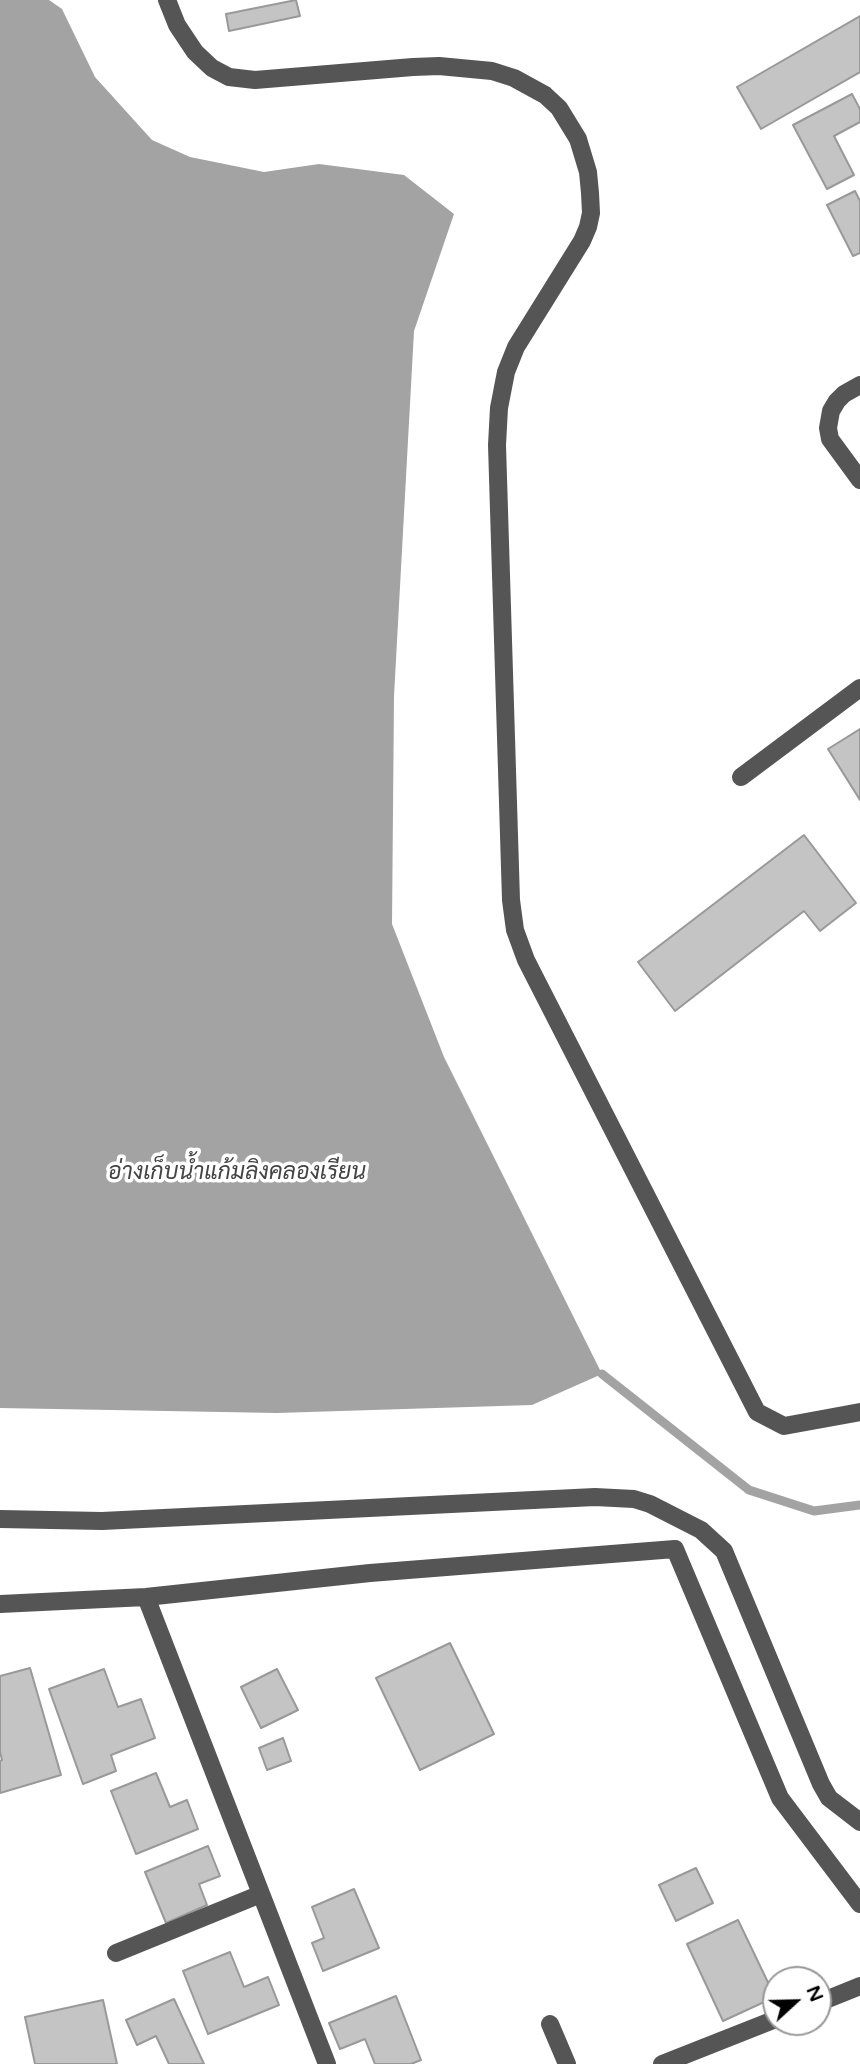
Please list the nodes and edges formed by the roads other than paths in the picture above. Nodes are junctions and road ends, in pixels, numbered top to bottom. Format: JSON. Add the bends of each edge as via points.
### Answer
{"nodes":[{"id":1,"x":167,"y":0,"type":"edge"},
{"id":2,"x":860,"y":385,"type":"edge"},
{"id":3,"x":860,"y":480,"type":"edge"},
{"id":4,"x":860,"y":688,"type":"edge"},
{"id":5,"x":741,"y":777,"type":"dead end"},
{"id":6,"x":860,"y":1412,"type":"edge"},
{"id":7,"x":0,"y":1519,"type":"edge"},
{"id":8,"x":146,"y":1597,"type":"junction"},
{"id":9,"x":0,"y":1604,"type":"edge"},
{"id":10,"x":860,"y":1822,"type":"edge"},
{"id":11,"x":261,"y":1894,"type":"junction"},
{"id":12,"x":860,"y":1904,"type":"edge"},
{"id":13,"x":116,"y":1953,"type":"dead end"},
{"id":14,"x":860,"y":1986,"type":"edge"},
{"id":15,"x":832,"y":1997,"type":"edge"},
{"id":16,"x":550,"y":2024,"type":"dead end"},
{"id":17,"x":762,"y":2025,"type":"edge"},
{"id":18,"x":327,"y":2064,"type":"edge"},
{"id":19,"x":567,"y":2064,"type":"edge"},
{"id":20,"x":662,"y":2064,"type":"edge"}],
"edges":[{"from":1,"to":6,"type":"street","via":[[195,51],[229,77],[255,80],[413,66],[492,71],[535,87],[559,108],[578,139],[590,193],[588,227],[516,347],[499,408],[515,930],[526,960],[757,1412],[784,1426]]},
{"from":2,"to":3,"type":"street","via":[[837,401],[828,428],[830,439]]},
{"from":4,"to":5,"type":"street"},
{"from":7,"to":10,"type":"street","via":[[102,1521],[595,1497],[650,1504],[701,1530],[724,1552],[821,1784],[829,1798]]},
{"from":8,"to":9,"type":"street"},
{"from":8,"to":11,"type":"street"},
{"from":8,"to":12,"type":"street","via":[[370,1573],[675,1549],[780,1798]]},
{"from":11,"to":13,"type":"street"},
{"from":11,"to":18,"type":"street"},
{"from":14,"to":15,"type":"street"},
{"from":16,"to":19,"type":"street"},
{"from":17,"to":20,"type":"street"}]}
